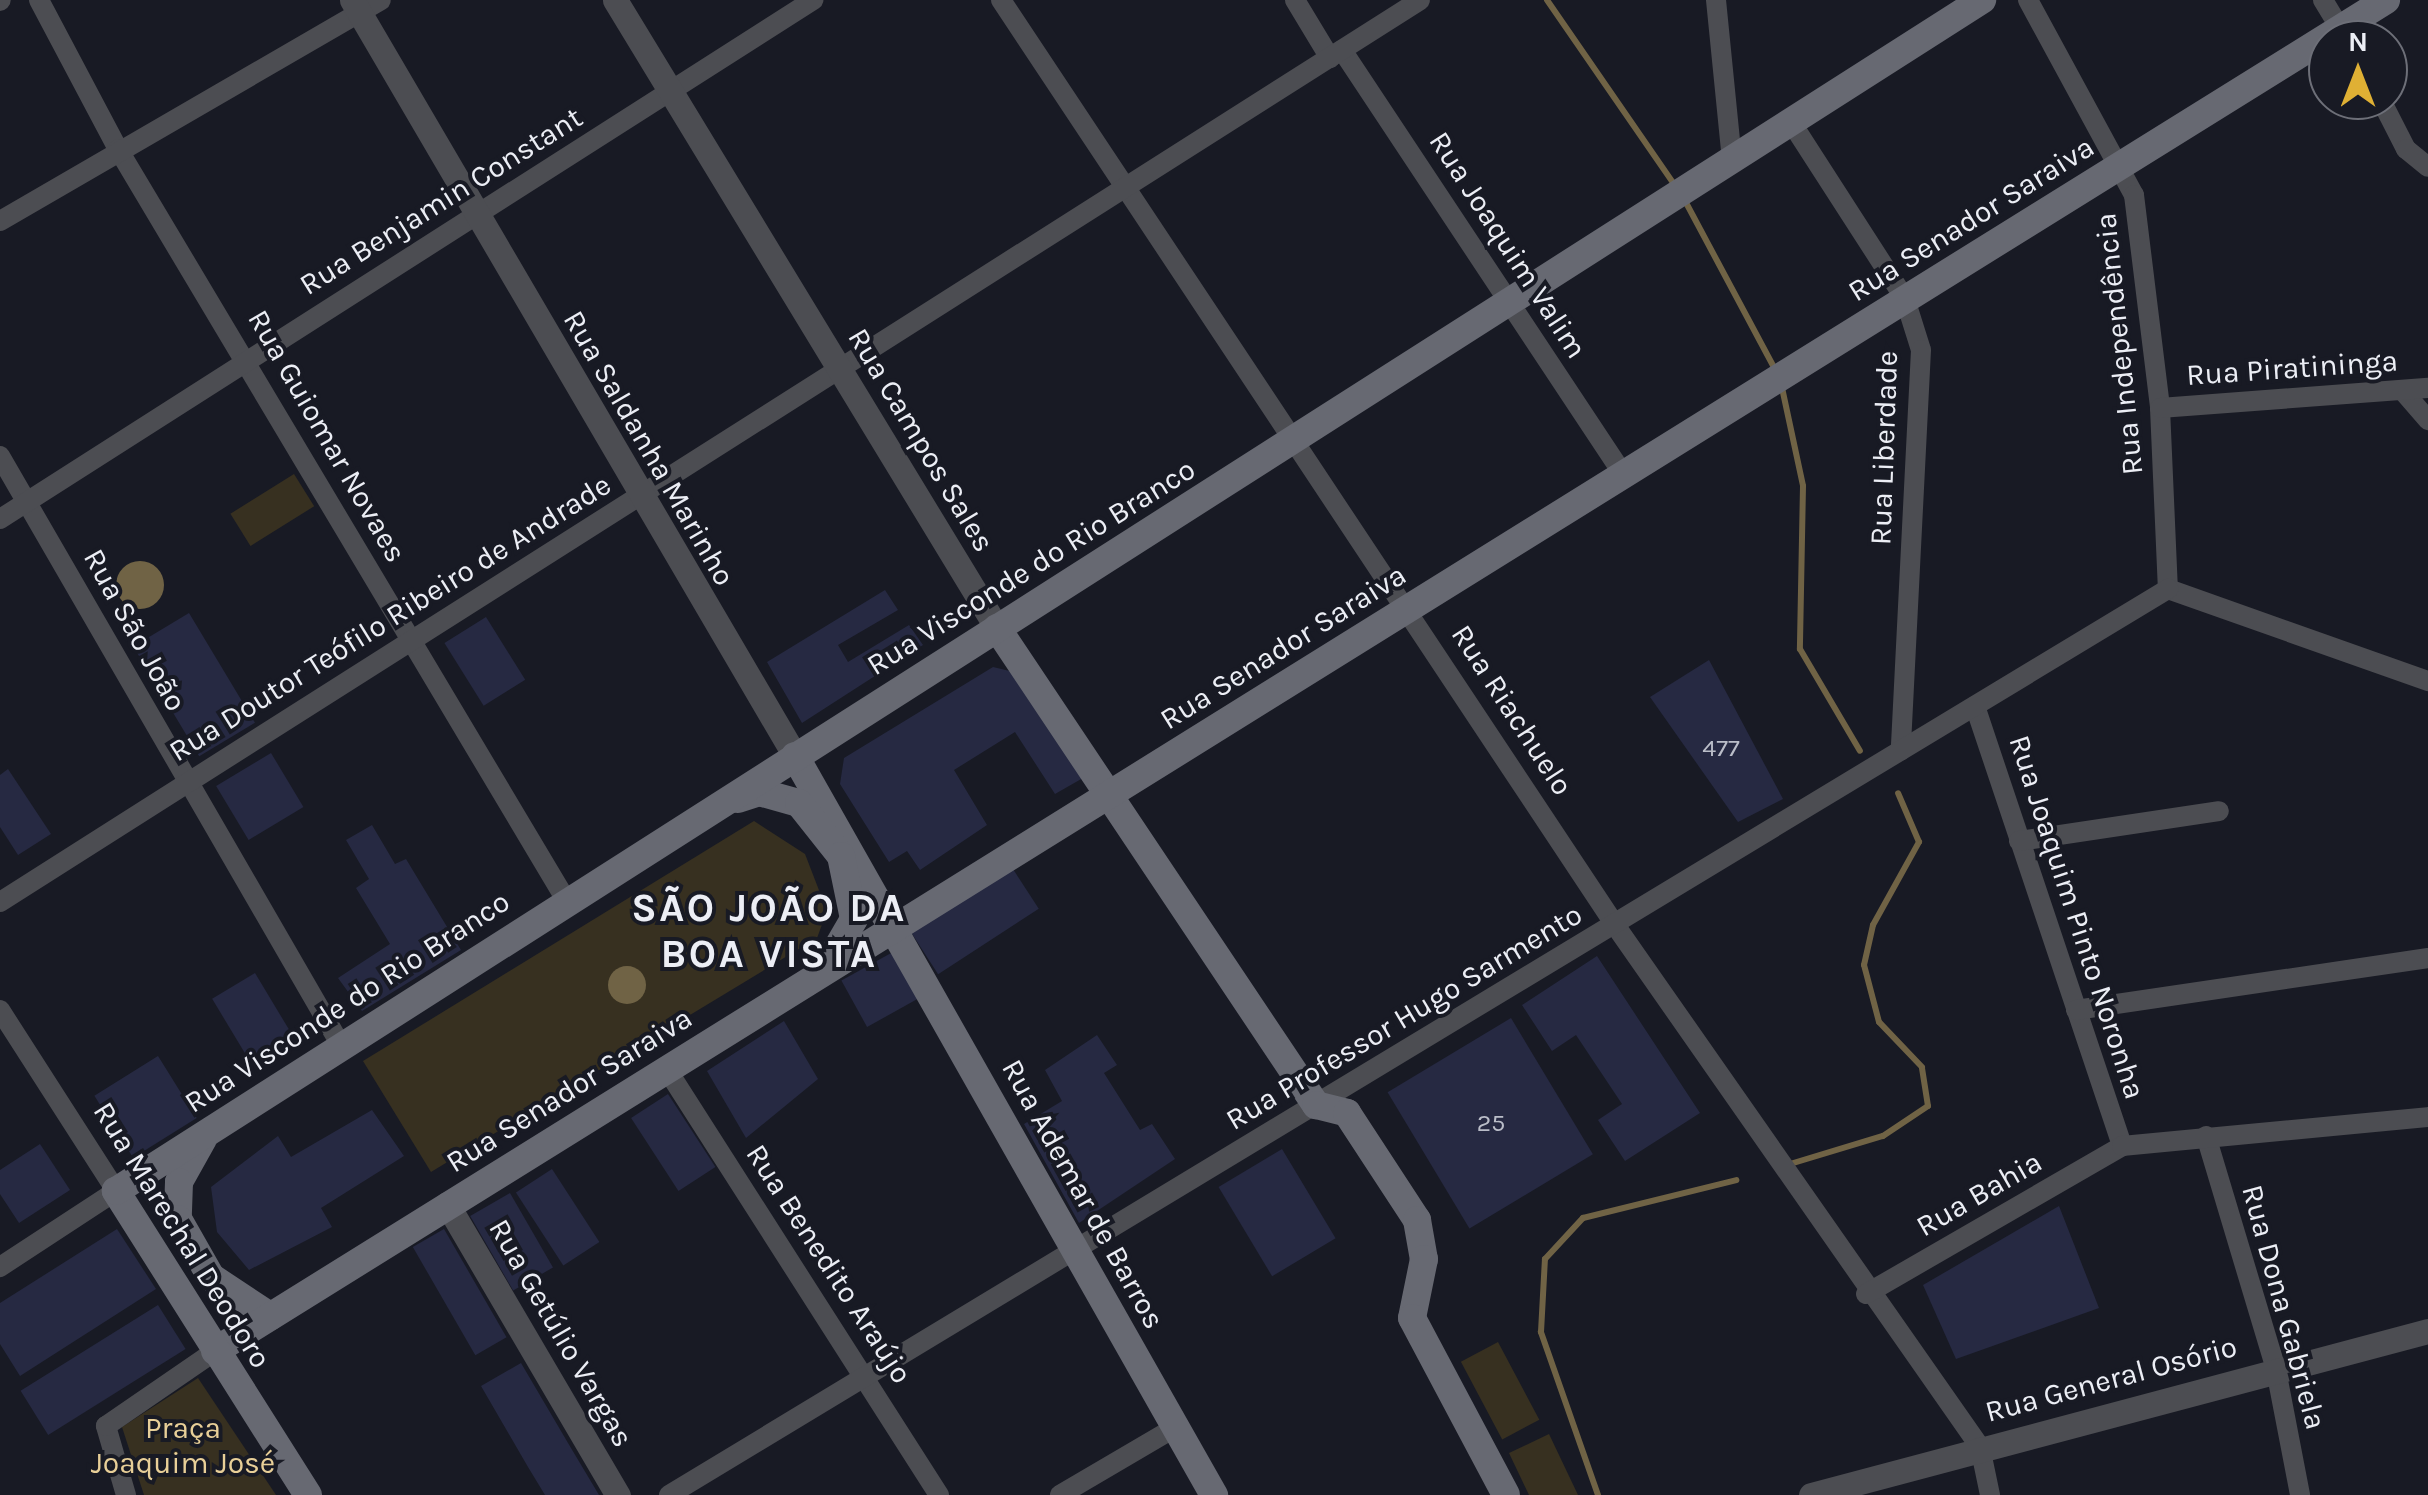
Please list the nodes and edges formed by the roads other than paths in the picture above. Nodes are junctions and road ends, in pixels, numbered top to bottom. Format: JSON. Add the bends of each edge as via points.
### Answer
{"nodes":[{"id":1,"x":40,"y":0,"type":"edge"},
{"id":2,"x":615,"y":0,"type":"edge"},
{"id":3,"x":1001,"y":0,"type":"edge"},
{"id":4,"x":1295,"y":0,"type":"edge"},
{"id":5,"x":1420,"y":0,"type":"edge"},
{"id":6,"x":1716,"y":0,"type":"edge"},
{"id":7,"x":1982,"y":0,"type":"edge"},
{"id":8,"x":2028,"y":0,"type":"edge"},
{"id":9,"x":2386,"y":0,"type":"edge"},
{"id":10,"x":812,"y":1,"type":"edge"},
{"id":11,"x":364,"y":4,"type":"edge"},
{"id":12,"x":2361,"y":20,"type":"edge"},
{"id":13,"x":1336,"y":54,"type":"junction"},
{"id":14,"x":2308,"y":55,"type":"edge"},
{"id":15,"x":672,"y":94,"type":"junction"},
{"id":16,"x":2391,"y":120,"type":"edge"},
{"id":17,"x":1790,"y":122,"type":"junction"},
{"id":18,"x":118,"y":149,"type":"junction"},
{"id":19,"x":1732,"y":159,"type":"junction"},
{"id":20,"x":2123,"y":164,"type":"junction"},
{"id":21,"x":2428,"y":167,"type":"edge"},
{"id":22,"x":1130,"y":184,"type":"junction"},
{"id":23,"x":475,"y":214,"type":"junction"},
{"id":24,"x":0,"y":222,"type":"edge"},
{"id":25,"x":1905,"y":299,"type":"junction"},
{"id":26,"x":1510,"y":301,"type":"junction"},
{"id":27,"x":248,"y":358,"type":"junction"},
{"id":28,"x":840,"y":368,"type":"junction"},
{"id":29,"x":2428,"y":388,"type":"edge"},
{"id":30,"x":2402,"y":390,"type":"junction"},
{"id":31,"x":2160,"y":408,"type":"junction"},
{"id":32,"x":2428,"y":420,"type":"edge"},
{"id":33,"x":1298,"y":436,"type":"junction"},
{"id":34,"x":0,"y":456,"type":"edge"},
{"id":35,"x":1622,"y":474,"type":"junction"},
{"id":36,"x":638,"y":496,"type":"junction"},
{"id":37,"x":28,"y":500,"type":"junction"},
{"id":38,"x":0,"y":518,"type":"edge"},
{"id":39,"x":2168,"y":590,"type":"junction"},
{"id":40,"x":1410,"y":606,"type":"junction"},
{"id":41,"x":997,"y":628,"type":"junction"},
{"id":42,"x":412,"y":640,"type":"junction"},
{"id":43,"x":2428,"y":681,"type":"edge"},
{"id":44,"x":1975,"y":706,"type":"junction"},
{"id":45,"x":1901,"y":751,"type":"junction"},
{"id":46,"x":794,"y":756,"type":"junction"},
{"id":47,"x":187,"y":783,"type":"junction"},
{"id":48,"x":1106,"y":795,"type":"junction"},
{"id":49,"x":715,"y":806,"type":"junction"},
{"id":50,"x":2219,"y":811,"type":"dead end"},
{"id":51,"x":2019,"y":841,"type":"junction"},
{"id":52,"x":566,"y":900,"type":"junction"},
{"id":53,"x":0,"y":902,"type":"edge"},
{"id":54,"x":1615,"y":925,"type":"junction"},
{"id":55,"x":895,"y":926,"type":"junction"},
{"id":56,"x":2428,"y":958,"type":"edge"},
{"id":57,"x":822,"y":970,"type":"junction"},
{"id":58,"x":0,"y":1010,"type":"edge"},
{"id":59,"x":2076,"y":1010,"type":"junction"},
{"id":60,"x":339,"y":1042,"type":"junction"},
{"id":61,"x":666,"y":1068,"type":"junction"},
{"id":62,"x":1316,"y":1105,"type":"junction"},
{"id":63,"x":2428,"y":1117,"type":"edge"},
{"id":64,"x":210,"y":1129,"type":"junction"},
{"id":65,"x":2206,"y":1136,"type":"junction"},
{"id":66,"x":2122,"y":1146,"type":"junction"},
{"id":67,"x":124,"y":1186,"type":"junction"},
{"id":68,"x":448,"y":1204,"type":"junction"},
{"id":69,"x":1077,"y":1249,"type":"junction"},
{"id":70,"x":0,"y":1268,"type":"edge"},
{"id":71,"x":1866,"y":1294,"type":"junction"},
{"id":72,"x":270,"y":1316,"type":"junction"},
{"id":73,"x":2428,"y":1331,"type":"edge"},
{"id":74,"x":222,"y":1347,"type":"junction"},
{"id":75,"x":2276,"y":1370,"type":"junction"},
{"id":76,"x":866,"y":1374,"type":"junction"},
{"id":77,"x":1176,"y":1427,"type":"junction"},
{"id":78,"x":1980,"y":1447,"type":"junction"},
{"id":79,"x":126,"y":1495,"type":"edge"},
{"id":80,"x":308,"y":1495,"type":"edge"},
{"id":81,"x":618,"y":1495,"type":"edge"},
{"id":82,"x":669,"y":1495,"type":"edge"},
{"id":83,"x":939,"y":1495,"type":"edge"},
{"id":84,"x":1060,"y":1495,"type":"edge"},
{"id":85,"x":1214,"y":1495,"type":"edge"},
{"id":86,"x":1506,"y":1495,"type":"edge"},
{"id":87,"x":1811,"y":1495,"type":"edge"},
{"id":88,"x":1990,"y":1495,"type":"edge"},
{"id":89,"x":2300,"y":1495,"type":"edge"}],
"edges":[{"from":1,"to":18,"type":"street","name":"Rua Guiomar Novaes"},
{"from":2,"to":15,"type":"street","name":"Rua Campos Sales"},
{"from":3,"to":22,"type":"street","name":"Rua Riachuelo"},
{"from":4,"to":13,"type":"street","name":"Rua Joaquim Valim"},
{"from":5,"to":13,"type":"street","name":"Rua Doutor Teófilo Ribeiro de Andrade"},
{"from":6,"to":19,"type":"street"},
{"from":7,"to":17,"type":"main road","name":"Rua Visconde do Rio Branco"},
{"from":8,"to":20,"type":"street","name":"Rua Independência"},
{"from":9,"to":12,"type":"main road","name":"Rua Senador Saraiva"},
{"from":10,"to":15,"type":"street","name":"Rua Benjamin Constant"},
{"from":11,"to":18,"type":"street"},
{"from":11,"to":23,"type":"street","name":"Rua Saldanha Marinho"},
{"from":13,"to":22,"type":"street","name":"Rua Doutor Teófilo Ribeiro de Andrade"},
{"from":13,"to":26,"type":"street","name":"Rua Joaquim Valim"},
{"from":14,"to":20,"type":"main road","name":"Rua Senador Saraiva"},
{"from":15,"to":23,"type":"street","name":"Rua Benjamin Constant"},
{"from":15,"to":28,"type":"street","name":"Rua Campos Sales"},
{"from":16,"to":21,"type":"street","via":[[2406,149]]},
{"from":17,"to":19,"type":"main road","name":"Rua Visconde do Rio Branco"},
{"from":17,"to":25,"type":"street","name":"Rua Liberdade"},
{"from":18,"to":24,"type":"street"},
{"from":18,"to":27,"type":"street","name":"Rua Guiomar Novaes"},
{"from":19,"to":26,"type":"main road","name":"Rua Visconde do Rio Branco"},
{"from":20,"to":25,"type":"main road","name":"Rua Senador Saraiva"},
{"from":20,"to":31,"type":"street","name":"Rua Independência"},
{"from":22,"to":28,"type":"street","name":"Rua Doutor Teófilo Ribeiro de Andrade"},
{"from":22,"to":33,"type":"street","name":"Rua Riachuelo"},
{"from":23,"to":27,"type":"street","name":"Rua Benjamin Constant"},
{"from":23,"to":36,"type":"street","name":"Rua Saldanha Marinho"},
{"from":25,"to":35,"type":"main road","name":"Rua Senador Saraiva"},
{"from":25,"to":45,"type":"street","name":"Rua Liberdade","via":[[1921,350]]},
{"from":26,"to":33,"type":"main road","name":"Rua Visconde do Rio Branco"},
{"from":26,"to":35,"type":"street","name":"Rua Joaquim Valim"},
{"from":27,"to":37,"type":"street","name":"Rua Benjamin Constant"},
{"from":27,"to":42,"type":"street","name":"Rua Guiomar Novaes"},
{"from":28,"to":36,"type":"street","name":"Rua Doutor Teófilo Ribeiro de Andrade"},
{"from":28,"to":41,"type":"street","name":"Rua Campos Sales"},
{"from":29,"to":30,"type":"street","name":"Rua Piratininga"},
{"from":30,"to":31,"type":"street","name":"Rua Piratininga"},
{"from":30,"to":32,"type":"street"},
{"from":31,"to":39,"type":"street","name":"Rua Independência"},
{"from":33,"to":40,"type":"street","name":"Rua Riachuelo"},
{"from":33,"to":41,"type":"main road","name":"Rua Visconde do Rio Branco"},
{"from":34,"to":37,"type":"street","name":"Rua São João"},
{"from":35,"to":40,"type":"main road","name":"Rua Senador Saraiva"},
{"from":36,"to":42,"type":"street","name":"Rua Doutor Teófilo Ribeiro de Andrade"},
{"from":36,"to":46,"type":"street","name":"Rua Saldanha Marinho"},
{"from":37,"to":38,"type":"street","name":"Rua Benjamin Constant"},
{"from":37,"to":47,"type":"street","name":"Rua São João"},
{"from":39,"to":43,"type":"street"},
{"from":39,"to":44,"type":"street","name":"Rua Professor Hugo Sarmento"},
{"from":40,"to":48,"type":"main road","name":"Rua Senador Saraiva"},
{"from":40,"to":54,"type":"street","name":"Rua Riachuelo"},
{"from":41,"to":46,"type":"main road","name":"Rua Visconde do Rio Branco"},
{"from":41,"to":48,"type":"main road","name":"Rua Campos Sales"},
{"from":42,"to":47,"type":"street","name":"Rua Doutor Teófilo Ribeiro de Andrade"},
{"from":42,"to":52,"type":"street","name":"Rua Guiomar Novaes"},
{"from":44,"to":45,"type":"street","name":"Rua Professor Hugo Sarmento"},
{"from":44,"to":51,"type":"street","name":"Rua Joaquim Pinto Noronha"},
{"from":45,"to":54,"type":"street","name":"Rua Professor Hugo Sarmento"},
{"from":46,"to":49,"type":"main road","name":"Rua Visconde do Rio Branco"},
{"from":46,"to":55,"type":"main road","name":"Rua Saldanha Marinho"},
{"from":47,"to":53,"type":"street","name":"Rua Doutor Teófilo Ribeiro de Andrade"},
{"from":47,"to":60,"type":"street","name":"Rua São João"},
{"from":48,"to":55,"type":"main road","name":"Rua Senador Saraiva"},
{"from":48,"to":62,"type":"main road","name":"Rua Campos Sales"},
{"from":49,"to":52,"type":"main road","name":"Rua Visconde do Rio Branco"},
{"from":49,"to":57,"type":"main road","via":[[780,794],[812,815],[841,856],[854,919]]},
{"from":50,"to":51,"type":"street"},
{"from":51,"to":59,"type":"street","name":"Rua Joaquim Pinto Noronha"},
{"from":52,"to":60,"type":"main road","name":"Rua Visconde do Rio Branco"},
{"from":54,"to":62,"type":"street","name":"Rua Professor Hugo Sarmento"},
{"from":54,"to":71,"type":"street","name":"Rua Riachuelo"},
{"from":55,"to":57,"type":"main road","name":"Rua Senador Saraiva"},
{"from":55,"to":69,"type":"main road","name":"Rua Ademar de Barros"},
{"from":56,"to":59,"type":"street"},
{"from":57,"to":61,"type":"main road","name":"Rua Senador Saraiva"},
{"from":58,"to":67,"type":"street","name":"Rua Marechal Deodoro"},
{"from":59,"to":66,"type":"street","name":"Rua Joaquim Pinto Noronha"},
{"from":60,"to":64,"type":"main road","name":"Rua Visconde do Rio Branco"},
{"from":61,"to":68,"type":"main road","name":"Rua Senador Saraiva"},
{"from":61,"to":76,"type":"street","name":"Rua Benedito Araújo"},
{"from":62,"to":69,"type":"street","name":"Rua Professor Hugo Sarmento"},
{"from":62,"to":86,"type":"main road","via":[[1347,1113],[1417,1220],[1424,1259],[1412,1318]]},
{"from":63,"to":65,"type":"street"},
{"from":64,"to":67,"type":"main road","name":"Rua Visconde do Rio Branco"},
{"from":64,"to":72,"type":"main road","via":[[179,1182],[178,1219],[211,1277]]},
{"from":65,"to":66,"type":"street"},
{"from":65,"to":75,"type":"street","name":"Rua Dona Gabriela"},
{"from":66,"to":71,"type":"street","name":"Rua Bahia"},
{"from":67,"to":70,"type":"street"},
{"from":67,"to":74,"type":"main road","name":"Rua Marechal Deodoro"},
{"from":68,"to":72,"type":"main road","name":"Rua Senador Saraiva"},
{"from":68,"to":81,"type":"street","name":"Rua Getúlio Vargas"},
{"from":69,"to":76,"type":"street","name":"Rua Professor Hugo Sarmento"},
{"from":69,"to":77,"type":"main road","name":"Rua Ademar de Barros"},
{"from":71,"to":78,"type":"street","name":"Rua Riachuelo"},
{"from":72,"to":74,"type":"main road","name":"Rua Senador Saraiva"},
{"from":73,"to":75,"type":"street","name":"Rua General Osório"},
{"from":74,"to":79,"type":"street","via":[[106,1426]]},
{"from":74,"to":80,"type":"main road","name":"Rua Marechal Deodoro"},
{"from":75,"to":78,"type":"street","name":"Rua General Osório"},
{"from":75,"to":89,"type":"street","name":"Rua Dona Gabriela"},
{"from":76,"to":82,"type":"street","name":"Rua Professor Hugo Sarmento"},
{"from":76,"to":83,"type":"street","name":"Rua Benedito Araújo"},
{"from":77,"to":84,"type":"street"},
{"from":77,"to":85,"type":"main road","name":"Rua Ademar de Barros"},
{"from":78,"to":87,"type":"street","name":"Rua General Osório"},
{"from":78,"to":88,"type":"street"}]}
